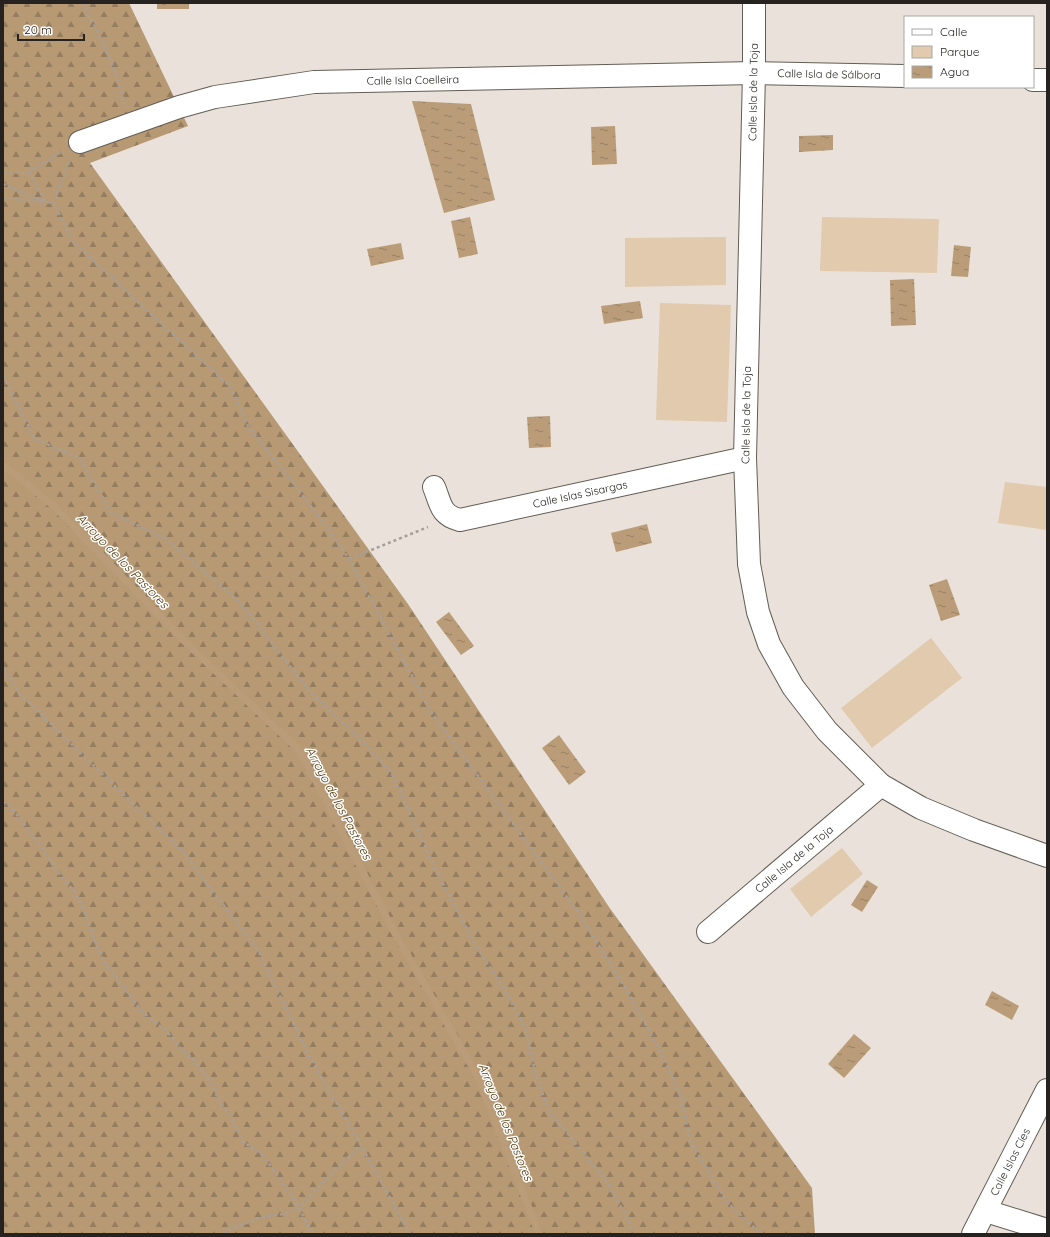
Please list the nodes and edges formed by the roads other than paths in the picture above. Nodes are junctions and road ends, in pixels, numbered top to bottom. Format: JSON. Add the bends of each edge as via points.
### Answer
{"nodes":[{"id":1,"x":754,"y":3,"type":"edge"},
{"id":2,"x":754,"y":73,"type":"junction"},
{"id":3,"x":904,"y":76,"type":"edge"},
{"id":4,"x":1034,"y":80,"type":"edge"},
{"id":5,"x":1047,"y":80,"type":"edge"},
{"id":6,"x":80,"y":142,"type":"road end"},
{"id":7,"x":745,"y":458,"type":"junction"},
{"id":8,"x":434,"y":487,"type":"dead end"},
{"id":9,"x":881,"y":785,"type":"junction"},
{"id":10,"x":1047,"y":856,"type":"edge"},
{"id":11,"x":708,"y":932,"type":"dead end"},
{"id":12,"x":1047,"y":1090,"type":"edge"},
{"id":13,"x":986,"y":1211,"type":"junction"},
{"id":14,"x":1047,"y":1230,"type":"edge"},
{"id":15,"x":973,"y":1234,"type":"edge"}],
"edges":[{"from":1,"to":2,"type":"street","name":"Calle Isla de la Toja"},
{"from":2,"to":3,"type":"street","name":"Calle Isla de Sálbora"},
{"from":2,"to":6,"type":"street","name":"Calle Isla Coelleira","via":[[314,82],[215,98],[179,107]]},
{"from":2,"to":7,"type":"street","name":"Calle Isla de la Toja"},
{"from":4,"to":5,"type":"street"},
{"from":7,"to":8,"type":"street","name":"Calle Islas Sisargas","via":[[460,520],[451,518],[444,512]]},
{"from":7,"to":9,"type":"street","name":"Calle Isla de la Toja","via":[[749,564],[758,612],[769,644],[794,687],[827,731]]},
{"from":9,"to":10,"type":"street","name":"Calle Isla de la Toja","via":[[921,808]]},
{"from":9,"to":11,"type":"street","name":"Calle Isla de la Toja"},
{"from":12,"to":13,"type":"street","name":"Calle Islas Cíes"},
{"from":13,"to":14,"type":"street"},
{"from":13,"to":15,"type":"street","name":"Calle Islas Cíes"}]}
